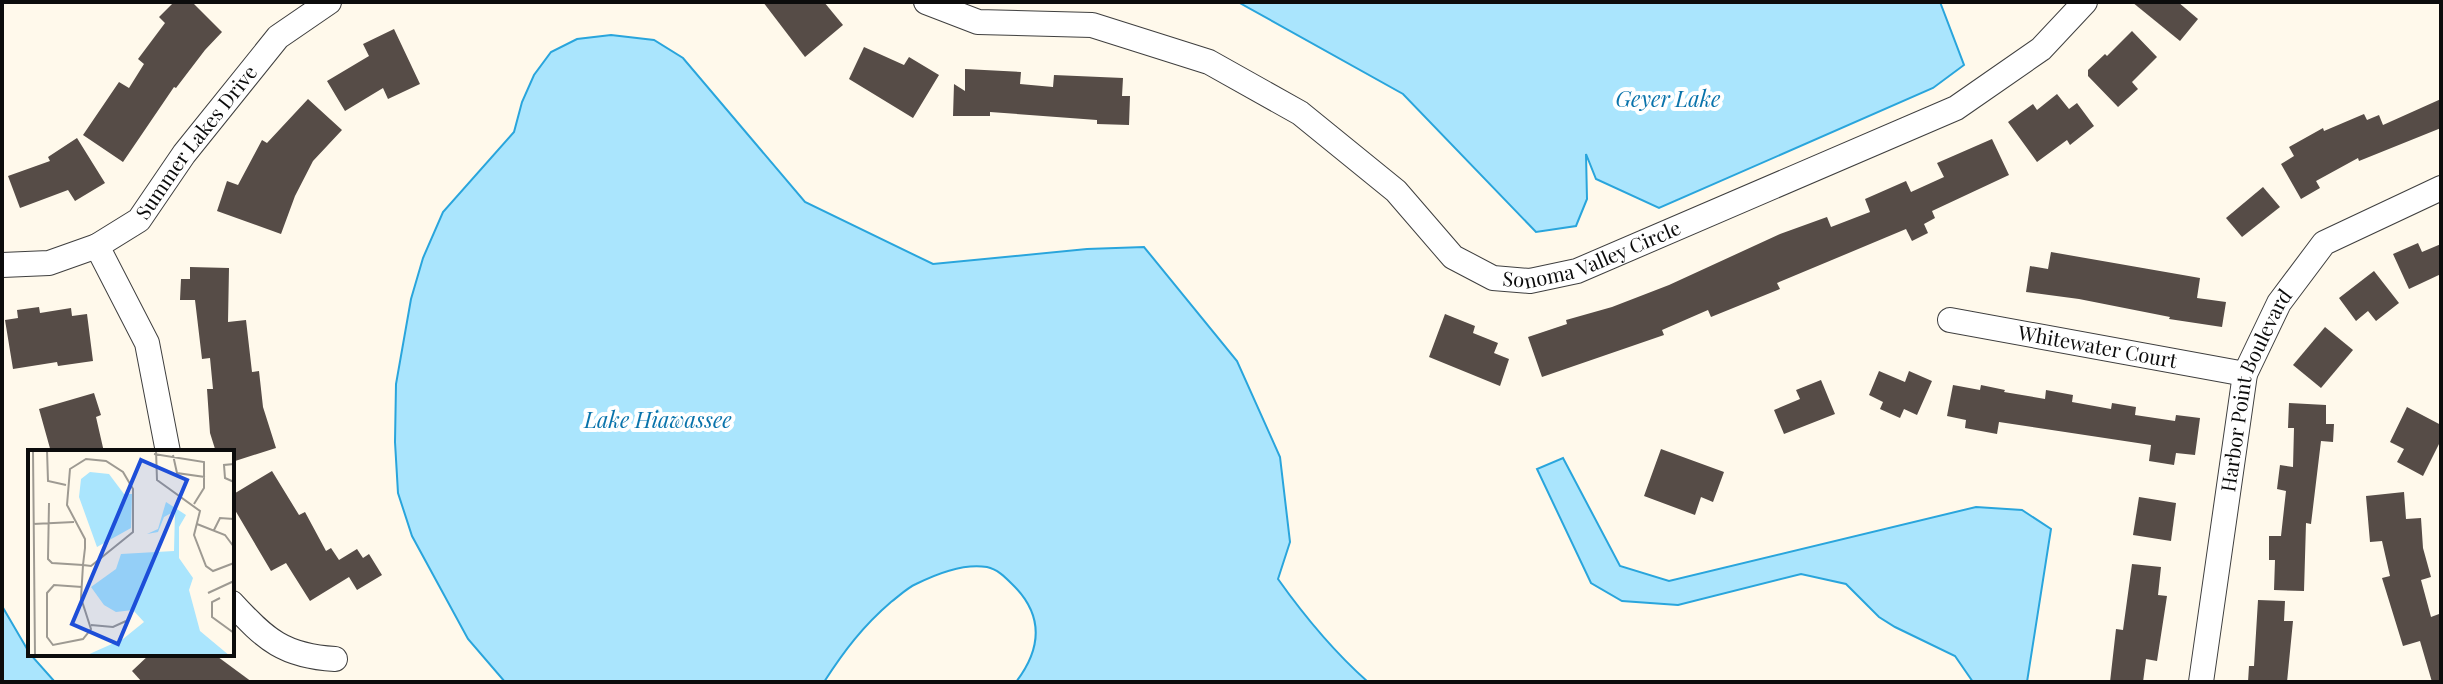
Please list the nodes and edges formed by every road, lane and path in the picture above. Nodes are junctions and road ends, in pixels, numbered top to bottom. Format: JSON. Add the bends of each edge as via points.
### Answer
{"nodes":[{"id":1,"x":329,"y":2,"type":"edge"},
{"id":2,"x":926,"y":2,"type":"edge"},
{"id":3,"x":2085,"y":2,"type":"edge"},
{"id":4,"x":2441,"y":188,"type":"edge"},
{"id":5,"x":97,"y":246,"type":"junction"},
{"id":6,"x":2,"y":265,"type":"edge"},
{"id":7,"x":1950,"y":320,"type":"dead end"},
{"id":8,"x":2245,"y":374,"type":"junction"},
{"id":9,"x":168,"y":450,"type":"edge"},
{"id":10,"x":234,"y":605,"type":"edge"},
{"id":11,"x":335,"y":659,"type":"dead end"},
{"id":12,"x":2201,"y":682,"type":"edge"}],
"edges":[{"from":1,"to":5,"type":"street","name":"Summer Lakes Drive","via":[[278,37],[184,154],[139,220]]},
{"from":2,"to":3,"type":"street","name":"Sonoma Valley Circle","via":[[978,22],[1092,25],[1209,62],[1300,113],[1396,191],[1453,257],[1493,278],[1530,281],[1577,271],[1956,108],[2041,49]]},
{"from":4,"to":8,"type":"street","name":"Harbor Point Boulevard","via":[[2324,243],[2279,303]]},
{"from":5,"to":6,"type":"street","name":"Summer Lakes Drive","via":[[49,263]]},
{"from":5,"to":9,"type":"street","via":[[147,343]]},
{"from":7,"to":8,"type":"street","name":"Whitewater Court"},
{"from":8,"to":12,"type":"street","name":"Harbor Point Boulevard"},
{"from":10,"to":11,"type":"street","via":[[273,644],[307,658]]}]}
